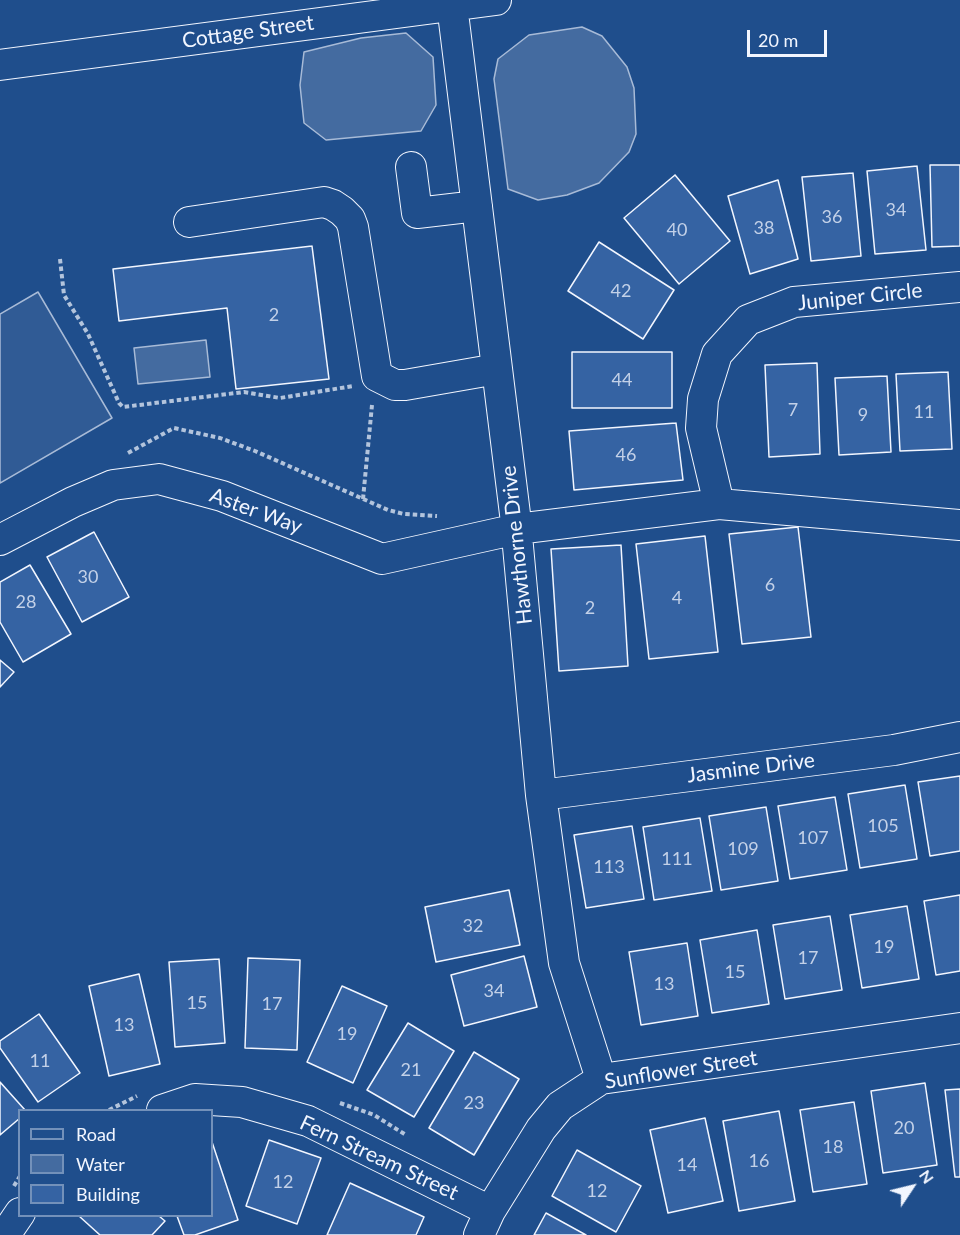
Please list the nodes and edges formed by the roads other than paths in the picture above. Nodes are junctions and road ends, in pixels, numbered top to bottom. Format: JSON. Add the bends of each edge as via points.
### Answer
{"nodes":[{"id":1,"x":496,"y":0,"type":"edge"},
{"id":2,"x":452,"y":5,"type":"junction"},
{"id":3,"x":323,"y":11,"type":"edge"},
{"id":4,"x":0,"y":65,"type":"edge"},
{"id":5,"x":411,"y":167,"type":"dead end"},
{"id":6,"x":477,"y":206,"type":"junction"},
{"id":7,"x":189,"y":222,"type":"dead end"},
{"id":8,"x":960,"y":287,"type":"edge"},
{"id":9,"x":497,"y":369,"type":"junction"},
{"id":10,"x":719,"y":504,"type":"junction"},
{"id":11,"x":960,"y":525,"type":"edge"},
{"id":12,"x":517,"y":529,"type":"junction"},
{"id":13,"x":0,"y":540,"type":"edge"},
{"id":14,"x":960,"y":737,"type":"edge"},
{"id":15,"x":541,"y":795,"type":"junction"},
{"id":16,"x":960,"y":1028,"type":"edge"},
{"id":17,"x":601,"y":1079,"type":"junction"},
{"id":18,"x":154,"y":1101,"type":"edge"},
{"id":19,"x":18,"y":1216,"type":"edge"},
{"id":20,"x":485,"y":1223,"type":"edge"},
{"id":21,"x":4,"y":1235,"type":"edge"}],
"edges":[{"from":1,"to":2,"type":"street","name":"Cottage Street"},
{"from":2,"to":3,"type":"street","name":"Cottage Street"},
{"from":2,"to":6,"type":"street","name":"Hawthorne Drive"},
{"from":3,"to":4,"type":"street","name":"Cottage Street"},
{"from":5,"to":6,"type":"street","via":[[417,213]]},
{"from":6,"to":9,"type":"street","name":"Hawthorne Drive"},
{"from":7,"to":9,"type":"street","via":[[324,202],[333,205],[350,219],[353,227],[377,376],[395,385],[405,385]]},
{"from":8,"to":10,"type":"street","name":"Juniper Circle","via":[[794,302],[748,320],[717,354],[703,399],[701,428]]},
{"from":9,"to":12,"type":"street","name":"Hawthorne Drive"},
{"from":10,"to":11,"type":"street"},
{"from":10,"to":12,"type":"street"},
{"from":12,"to":13,"type":"street","name":"Aster Way","via":[[382,560],[222,496],[159,479],[113,484]]},
{"from":12,"to":15,"type":"street","name":"Hawthorne Drive"},
{"from":14,"to":15,"type":"street","name":"Jasmine Drive","via":[[894,750]]},
{"from":15,"to":17,"type":"street","name":"Hawthorne Drive","via":[[564,963]]},
{"from":16,"to":17,"type":"street","name":"Sunflower Street"},
{"from":17,"to":20,"type":"street","name":"Sunflower Street","via":[[560,1106],[541,1129]]},
{"from":18,"to":20,"type":"street","name":"Fern Stream Street","via":[[243,1102],[308,1120]]},
{"from":19,"to":21,"type":"street"}]}
